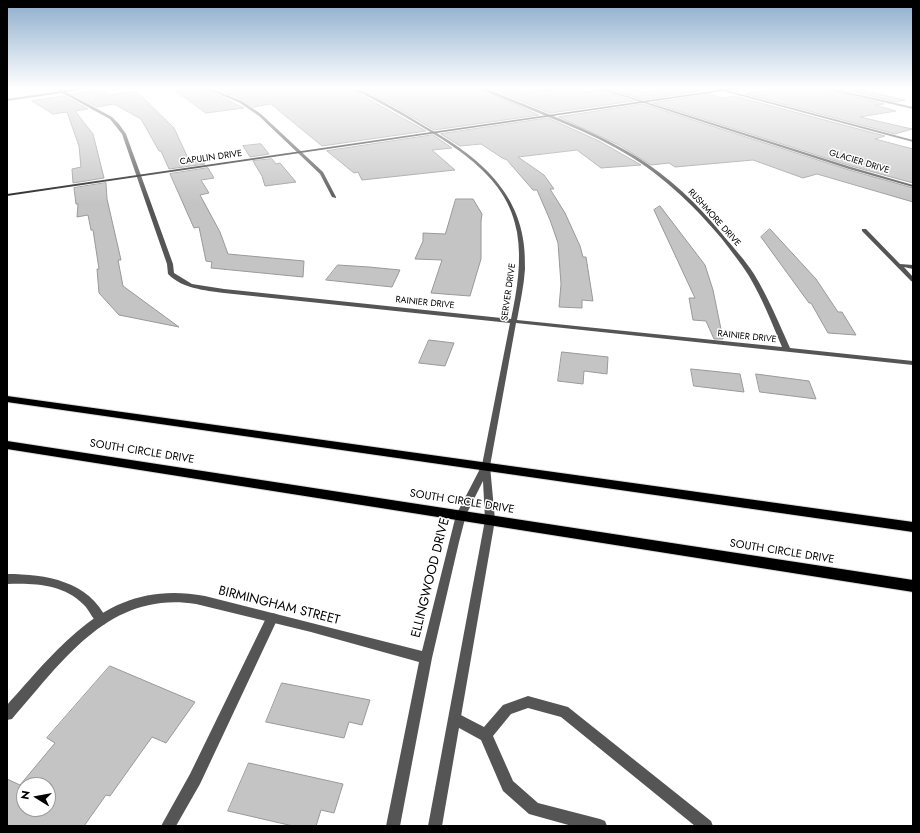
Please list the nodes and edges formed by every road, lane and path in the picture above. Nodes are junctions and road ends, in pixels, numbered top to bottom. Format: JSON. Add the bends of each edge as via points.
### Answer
{"nodes":[{"id":1,"x":119,"y":126,"type":"edge"},
{"id":2,"x":272,"y":126,"type":"edge"},
{"id":3,"x":424,"y":126,"type":"edge"},
{"id":4,"x":484,"y":126,"type":"edge"},
{"id":5,"x":572,"y":126,"type":"edge"},
{"id":6,"x":716,"y":126,"type":"edge"},
{"id":7,"x":856,"y":126,"type":"edge"},
{"id":8,"x":436,"y":133,"type":"junction"},
{"id":9,"x":913,"y":141,"type":"edge"},
{"id":10,"x":301,"y":152,"type":"junction"},
{"id":11,"x":139,"y":176,"type":"junction"},
{"id":12,"x":913,"y":186,"type":"edge"},
{"id":13,"x":7,"y":195,"type":"edge"},
{"id":14,"x":334,"y":197,"type":"dead end"},
{"id":15,"x":864,"y":230,"type":"dead end"},
{"id":16,"x":898,"y":265,"type":"junction"},
{"id":17,"x":913,"y":267,"type":"edge"},
{"id":18,"x":913,"y":280,"type":"edge"},
{"id":19,"x":514,"y":322,"type":"junction"},
{"id":20,"x":787,"y":350,"type":"junction"},
{"id":21,"x":913,"y":363,"type":"edge"},
{"id":22,"x":7,"y":399,"type":"edge"},
{"id":23,"x":7,"y":445,"type":"edge"},
{"id":24,"x":486,"y":465,"type":"junction"},
{"id":25,"x":461,"y":515,"type":"junction"},
{"id":26,"x":490,"y":520,"type":"junction"},
{"id":27,"x":913,"y":527,"type":"edge"},
{"id":28,"x":7,"y":579,"type":"edge"},
{"id":29,"x":913,"y":586,"type":"edge"},
{"id":30,"x":272,"y":618,"type":"junction"},
{"id":31,"x":101,"y":620,"type":"junction"},
{"id":32,"x":426,"y":658,"type":"junction"},
{"id":33,"x":7,"y":714,"type":"edge"},
{"id":34,"x":455,"y":718,"type":"junction"},
{"id":35,"x":486,"y":735,"type":"junction"},
{"id":36,"x":168,"y":826,"type":"edge"},
{"id":37,"x":393,"y":826,"type":"edge"},
{"id":38,"x":435,"y":826,"type":"edge"},
{"id":39,"x":600,"y":826,"type":"edge"},
{"id":40,"x":706,"y":826,"type":"edge"}],
"edges":[{"from":1,"to":11,"type":"street","name":"RAINIER DRIVE"},
{"from":2,"to":10,"type":"street"},
{"from":3,"to":8,"type":"street","name":"SERVER DRIVE"},
{"from":4,"to":8,"type":"street","name":"CAPULIN DRIVE"},
{"from":5,"to":20,"type":"street","name":"RUSHMORE DRIVE","via":[[637,159],[683,195],[737,254],[752,276]]},
{"from":6,"to":12,"type":"street","name":"GLACIER DRIVE"},
{"from":7,"to":9,"type":"street"},
{"from":8,"to":10,"type":"street","name":"CAPULIN DRIVE"},
{"from":8,"to":19,"type":"street","name":"SERVER DRIVE","via":[[484,167],[501,188],[516,215],[522,254],[521,282]]},
{"from":10,"to":11,"type":"street","name":"CAPULIN DRIVE"},
{"from":10,"to":14,"type":"street","via":[[322,173]]},
{"from":11,"to":13,"type":"street","name":"CAPULIN DRIVE"},
{"from":11,"to":19,"type":"street","name":"RAINIER DRIVE","via":[[170,264],[171,274],[181,282],[198,288]]},
{"from":15,"to":16,"type":"street"},
{"from":16,"to":17,"type":"street"},
{"from":16,"to":18,"type":"street"},
{"from":19,"to":20,"type":"street","name":"RAINIER DRIVE"},
{"from":19,"to":24,"type":"street","name":"SERVER DRIVE"},
{"from":20,"to":21,"type":"street","name":"RAINIER DRIVE"},
{"from":22,"to":24,"type":"main road"},
{"from":23,"to":25,"type":"main road","name":"SOUTH CIRCLE DRIVE"},
{"from":24,"to":25,"type":"street","name":"ELLINGWOOD DRIVE"},
{"from":24,"to":26,"type":"street"},
{"from":24,"to":27,"type":"main road"},
{"from":25,"to":26,"type":"main road","name":"SOUTH CIRCLE DRIVE"},
{"from":25,"to":32,"type":"street","name":"ELLINGWOOD DRIVE"},
{"from":26,"to":29,"type":"main road","name":"SOUTH CIRCLE DRIVE"},
{"from":26,"to":34,"type":"street"},
{"from":28,"to":31,"type":"street","via":[[30,578],[70,588],[85,598]]},
{"from":30,"to":31,"type":"street","name":"BIRMINGHAM STREET","via":[[197,600],[170,597],[124,607]]},
{"from":30,"to":32,"type":"street","name":"BIRMINGHAM STREET"},
{"from":30,"to":36,"type":"street","via":[[195,779]]},
{"from":31,"to":33,"type":"street","name":"BIRMINGHAM STREET","via":[[77,638]]},
{"from":32,"to":37,"type":"street","name":"ELLINGWOOD DRIVE"},
{"from":34,"to":35,"type":"street"},
{"from":34,"to":38,"type":"street"},
{"from":35,"to":39,"type":"street","via":[[508,786],[534,809]]},
{"from":35,"to":40,"type":"street","via":[[507,709],[528,702],[564,711]]}]}
